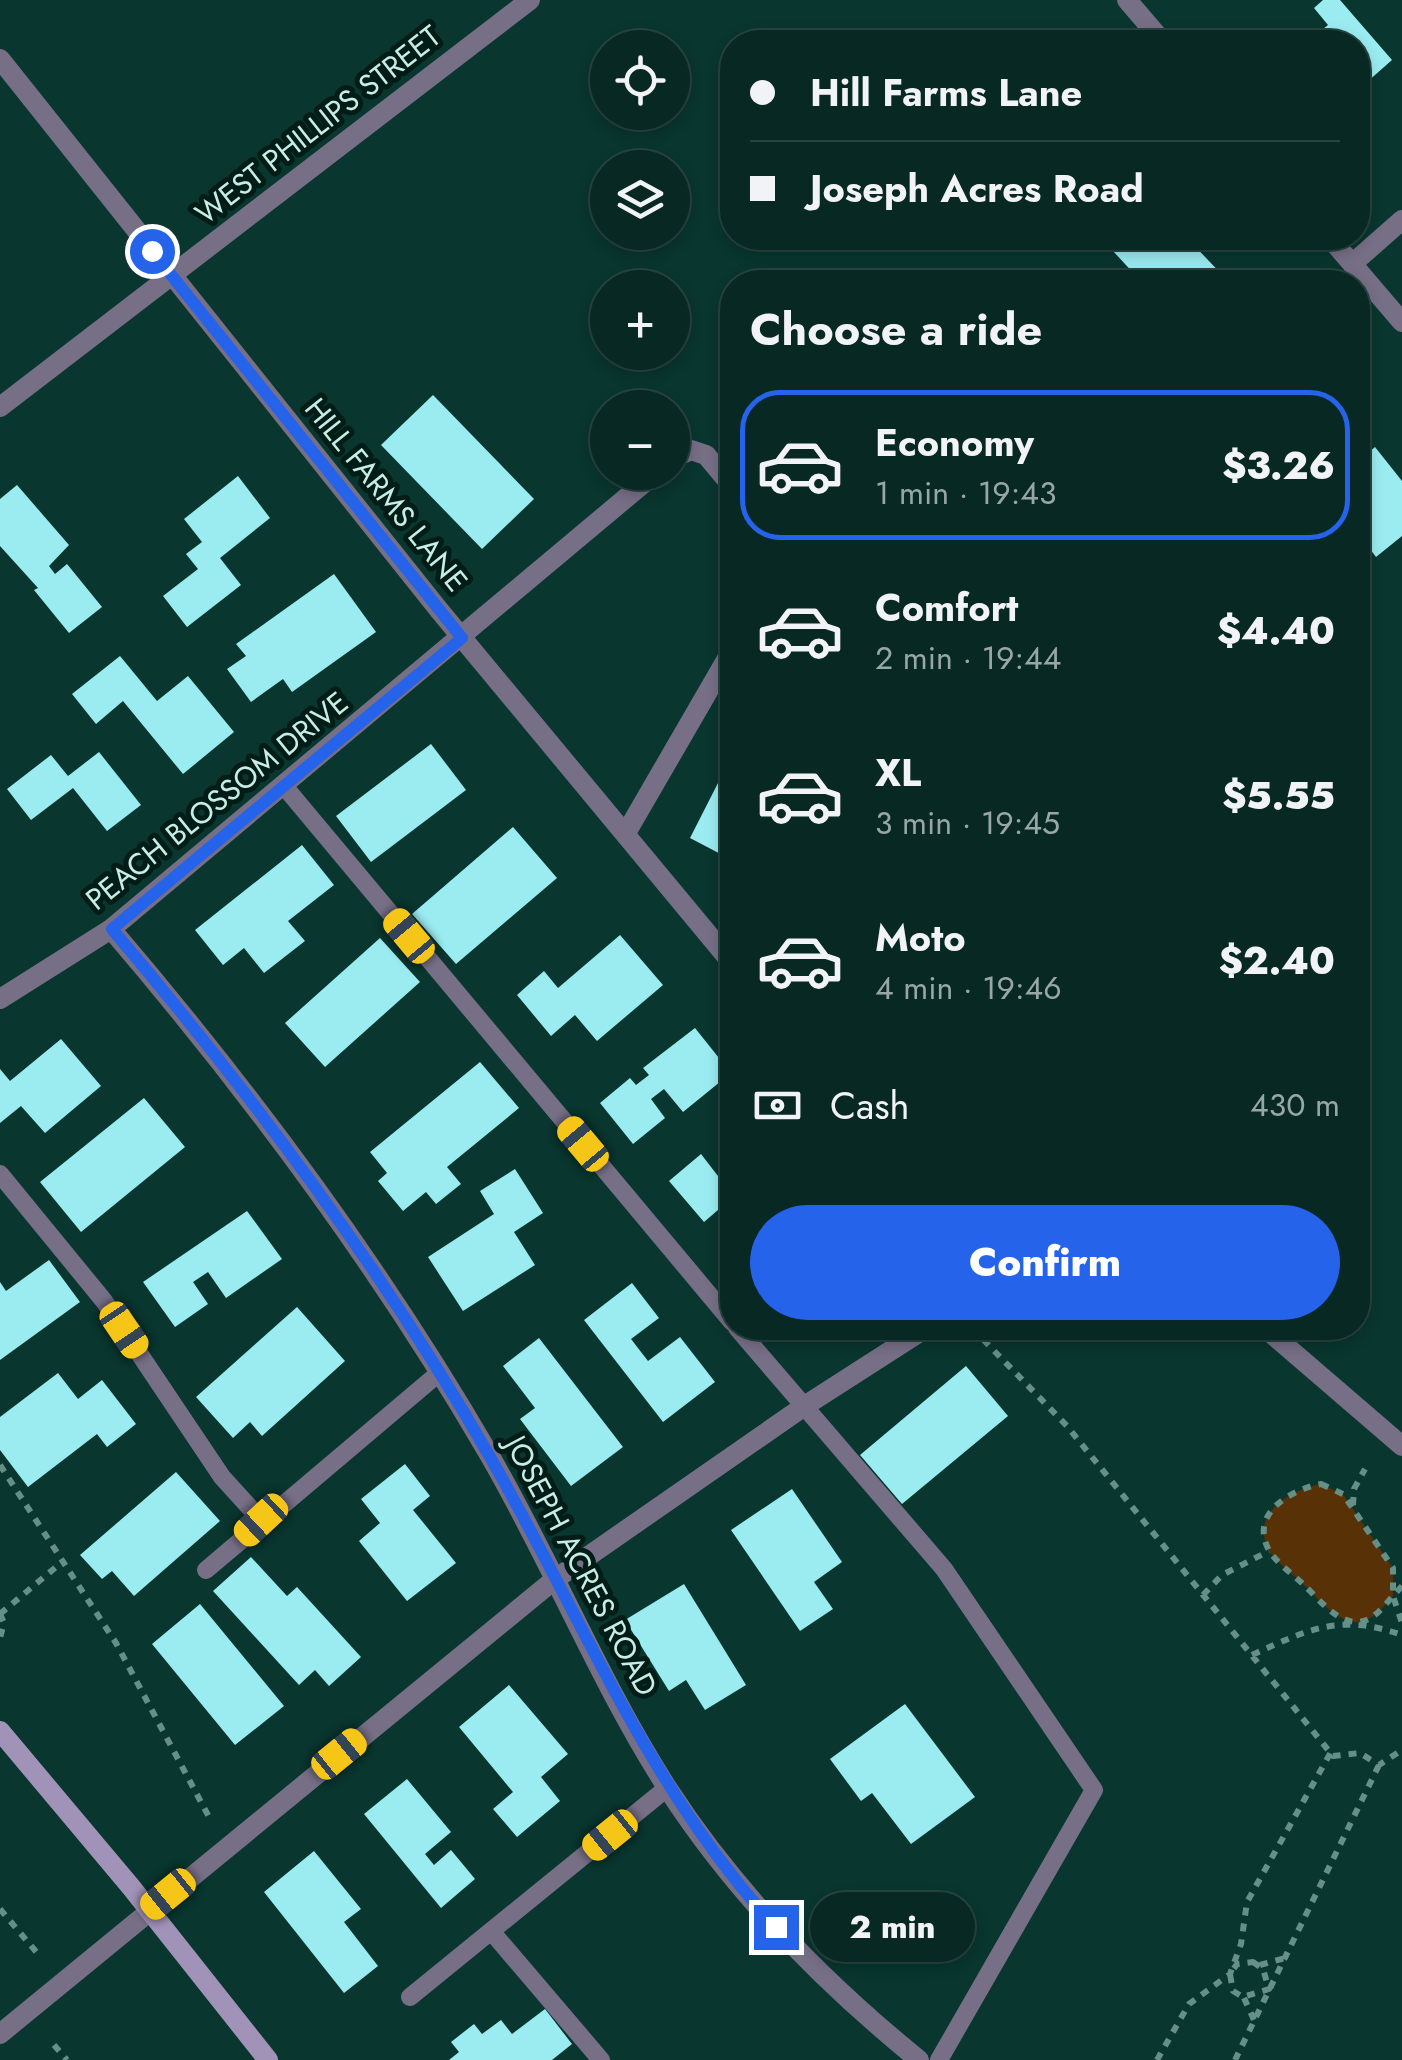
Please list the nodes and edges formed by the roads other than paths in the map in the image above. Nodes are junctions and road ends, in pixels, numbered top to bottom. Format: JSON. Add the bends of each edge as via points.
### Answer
{"nodes":[{"id":1,"x":530,"y":0,"type":"edge"},
{"id":2,"x":1127,"y":0,"type":"edge"},
{"id":3,"x":1153,"y":30,"type":"edge"},
{"id":4,"x":0,"y":58,"type":"edge"},
{"id":5,"x":1402,"y":220,"type":"edge"},
{"id":6,"x":1370,"y":248,"type":"edge"},
{"id":7,"x":1340,"y":250,"type":"edge"},
{"id":8,"x":1368,"y":250,"type":"edge"},
{"id":9,"x":1352,"y":264,"type":"junction"},
{"id":10,"x":1357,"y":270,"type":"edge"},
{"id":11,"x":171,"y":276,"type":"junction"},
{"id":12,"x":1370,"y":285,"type":"edge"},
{"id":13,"x":1402,"y":322,"type":"edge"},
{"id":14,"x":0,"y":408,"type":"edge"},
{"id":15,"x":690,"y":450,"type":"edge"},
{"id":16,"x":720,"y":472,"type":"edge"},
{"id":17,"x":635,"y":490,"type":"edge"},
{"id":18,"x":462,"y":638,"type":"junction"},
{"id":19,"x":720,"y":671,"type":"edge"},
{"id":20,"x":284,"y":786,"type":"junction"},
{"id":21,"x":626,"y":833,"type":"junction"},
{"id":22,"x":112,"y":929,"type":"junction"},
{"id":23,"x":720,"y":948,"type":"edge"},
{"id":24,"x":0,"y":999,"type":"edge"},
{"id":25,"x":0,"y":1174,"type":"edge"},
{"id":26,"x":720,"y":1307,"type":"edge"},
{"id":27,"x":748,"y":1340,"type":"edge"},
{"id":28,"x":907,"y":1340,"type":"edge"},
{"id":29,"x":1279,"y":1340,"type":"edge"},
{"id":30,"x":439,"y":1373,"type":"junction"},
{"id":31,"x":803,"y":1406,"type":"junction"},
{"id":32,"x":1402,"y":1446,"type":"edge"},
{"id":33,"x":261,"y":1520,"type":"junction"},
{"id":34,"x":206,"y":1570,"type":"dead end"},
{"id":35,"x":554,"y":1580,"type":"junction"},
{"id":36,"x":0,"y":1731,"type":"edge"},
{"id":37,"x":667,"y":1788,"type":"junction"},
{"id":38,"x":150,"y":1909,"type":"junction"},
{"id":39,"x":491,"y":1931,"type":"junction"},
{"id":40,"x":410,"y":1997,"type":"dead end"},
{"id":41,"x":0,"y":2034,"type":"edge"},
{"id":42,"x":268,"y":2060,"type":"edge"},
{"id":43,"x":601,"y":2060,"type":"edge"},
{"id":44,"x":919,"y":2060,"type":"edge"},
{"id":45,"x":939,"y":2060,"type":"edge"}],
"edges":[{"from":1,"to":11,"type":"street","name":"WEST PHILLIPS STREET"},
{"from":2,"to":3,"type":"street"},
{"from":4,"to":11,"type":"street","name":"HILL FARMS LANE"},
{"from":5,"to":6,"type":"street"},
{"from":7,"to":9,"type":"street"},
{"from":8,"to":9,"type":"street"},
{"from":9,"to":10,"type":"street"},
{"from":11,"to":14,"type":"street","name":"WEST PHILLIPS STREET"},
{"from":11,"to":18,"type":"street","name":"HILL FARMS LANE"},
{"from":12,"to":13,"type":"street"},
{"from":15,"to":16,"type":"street","via":[[706,455]]},
{"from":17,"to":18,"type":"street","name":"PEACH BLOSSOM DRIVE"},
{"from":18,"to":20,"type":"street","name":"PEACH BLOSSOM DRIVE"},
{"from":18,"to":21,"type":"street","name":"HILL FARMS LANE"},
{"from":19,"to":21,"type":"street"},
{"from":20,"to":22,"type":"street","name":"PEACH BLOSSOM DRIVE"},
{"from":20,"to":26,"type":"lane"},
{"from":21,"to":23,"type":"street","name":"HILL FARMS LANE"},
{"from":22,"to":24,"type":"street","name":"PEACH BLOSSOM DRIVE"},
{"from":22,"to":30,"type":"street","name":"JOSEPH ACRES ROAD","via":[[322,1196]]},
{"from":25,"to":33,"type":"lane","via":[[104,1301],[222,1477]]},
{"from":27,"to":31,"type":"lane"},
{"from":28,"to":31,"type":"street"},
{"from":29,"to":32,"type":"street"},
{"from":30,"to":33,"type":"lane"},
{"from":30,"to":35,"type":"street","name":"JOSEPH ACRES ROAD"},
{"from":31,"to":35,"type":"street"},
{"from":31,"to":45,"type":"lane","via":[[944,1569],[1094,1790]]},
{"from":33,"to":34,"type":"lane"},
{"from":35,"to":37,"type":"street","name":"JOSEPH ACRES ROAD"},
{"from":35,"to":38,"type":"street"},
{"from":36,"to":38,"type":"main road"},
{"from":37,"to":39,"type":"lane"},
{"from":37,"to":44,"type":"street","name":"JOSEPH ACRES ROAD","via":[[754,1904],[820,1974]]},
{"from":38,"to":41,"type":"street"},
{"from":38,"to":42,"type":"main road"},
{"from":39,"to":40,"type":"lane"},
{"from":39,"to":43,"type":"lane"}]}
